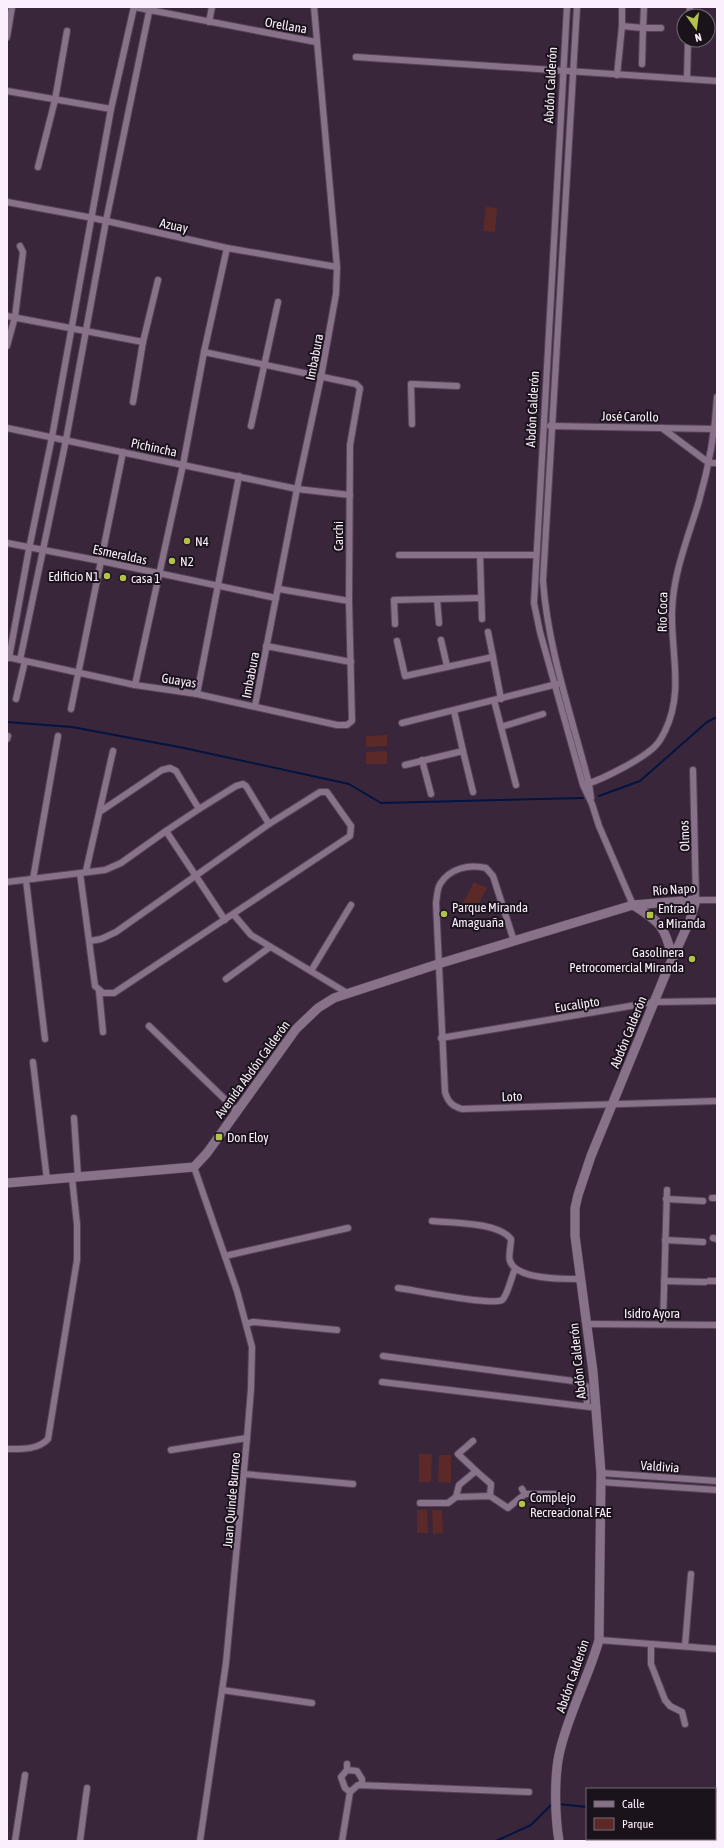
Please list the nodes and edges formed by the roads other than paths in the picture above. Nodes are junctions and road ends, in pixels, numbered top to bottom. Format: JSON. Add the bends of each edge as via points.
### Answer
{"nodes":[{"id":1,"x":12,"y":7,"type":"edge"},
{"id":2,"x":134,"y":7,"type":"edge"},
{"id":3,"x":212,"y":7,"type":"edge"},
{"id":4,"x":314,"y":7,"type":"edge"},
{"id":5,"x":567,"y":7,"type":"edge"},
{"id":6,"x":577,"y":7,"type":"edge"},
{"id":7,"x":622,"y":7,"type":"edge"},
{"id":8,"x":644,"y":7,"type":"edge"},
{"id":9,"x":150,"y":9,"type":"edge"},
{"id":10,"x":209,"y":22,"type":"junction"},
{"id":11,"x":622,"y":26,"type":"junction"},
{"id":12,"x":643,"y":28,"type":"junction"},
{"id":13,"x":661,"y":28,"type":"dead end"},
{"id":14,"x":68,"y":31,"type":"dead end"},
{"id":15,"x":7,"y":37,"type":"edge"},
{"id":16,"x":316,"y":42,"type":"junction"},
{"id":17,"x":688,"y":48,"type":"edge"},
{"id":18,"x":356,"y":57,"type":"dead end"},
{"id":19,"x":642,"y":64,"type":"dead end"},
{"id":20,"x":564,"y":71,"type":"junction"},
{"id":21,"x":574,"y":72,"type":"junction"},
{"id":22,"x":617,"y":75,"type":"junction"},
{"id":23,"x":687,"y":79,"type":"junction"},
{"id":24,"x":717,"y":81,"type":"edge"},
{"id":25,"x":7,"y":91,"type":"edge"},
{"id":26,"x":55,"y":100,"type":"junction"},
{"id":27,"x":111,"y":109,"type":"junction"},
{"id":28,"x":38,"y":167,"type":"dead end"},
{"id":29,"x":7,"y":202,"type":"edge"},
{"id":30,"x":92,"y":218,"type":"junction"},
{"id":31,"x":106,"y":221,"type":"junction"},
{"id":32,"x":20,"y":246,"type":"dead end"},
{"id":33,"x":227,"y":248,"type":"junction"},
{"id":34,"x":337,"y":267,"type":"junction"},
{"id":35,"x":158,"y":280,"type":"dead end"},
{"id":36,"x":278,"y":302,"type":"dead end"},
{"id":37,"x":7,"y":316,"type":"edge"},
{"id":38,"x":15,"y":317,"type":"junction"},
{"id":39,"x":72,"y":328,"type":"junction"},
{"id":40,"x":85,"y":330,"type":"junction"},
{"id":41,"x":143,"y":342,"type":"junction"},
{"id":42,"x":7,"y":346,"type":"edge"},
{"id":43,"x":204,"y":352,"type":"junction"},
{"id":44,"x":264,"y":365,"type":"junction"},
{"id":45,"x":321,"y":377,"type":"junction"},
{"id":46,"x":456,"y":386,"type":"dead end"},
{"id":47,"x":717,"y":397,"type":"edge"},
{"id":48,"x":134,"y":402,"type":"dead end"},
{"id":49,"x":412,"y":424,"type":"dead end"},
{"id":50,"x":251,"y":426,"type":"dead end"},
{"id":51,"x":544,"y":426,"type":"junction"},
{"id":52,"x":553,"y":426,"type":"junction"},
{"id":53,"x":7,"y":428,"type":"edge"},
{"id":54,"x":662,"y":428,"type":"junction"},
{"id":55,"x":715,"y":429,"type":"junction"},
{"id":56,"x":52,"y":437,"type":"junction"},
{"id":57,"x":66,"y":440,"type":"junction"},
{"id":58,"x":123,"y":452,"type":"junction"},
{"id":59,"x":717,"y":462,"type":"edge"},
{"id":60,"x":709,"y":463,"type":"junction"},
{"id":61,"x":183,"y":465,"type":"junction"},
{"id":62,"x":239,"y":476,"type":"junction"},
{"id":63,"x":297,"y":489,"type":"junction"},
{"id":64,"x":350,"y":495,"type":"junction"},
{"id":65,"x":7,"y":543,"type":"edge"},
{"id":66,"x":29,"y":549,"type":"junction"},
{"id":67,"x":42,"y":551,"type":"junction"},
{"id":68,"x":399,"y":555,"type":"dead end"},
{"id":69,"x":480,"y":555,"type":"junction"},
{"id":70,"x":536,"y":555,"type":"junction"},
{"id":71,"x":101,"y":561,"type":"junction"},
{"id":72,"x":157,"y":573,"type":"junction"},
{"id":73,"x":218,"y":585,"type":"junction"},
{"id":74,"x":278,"y":589,"type":"junction"},
{"id":75,"x":276,"y":598,"type":"junction"},
{"id":76,"x":481,"y":598,"type":"junction"},
{"id":77,"x":437,"y":599,"type":"junction"},
{"id":78,"x":349,"y":601,"type":"junction"},
{"id":79,"x":482,"y":619,"type":"dead end"},
{"id":80,"x":395,"y":624,"type":"dead end"},
{"id":81,"x":438,"y":624,"type":"dead end"},
{"id":82,"x":488,"y":632,"type":"dead end"},
{"id":83,"x":441,"y":640,"type":"dead end"},
{"id":84,"x":397,"y":641,"type":"dead end"},
{"id":85,"x":266,"y":646,"type":"junction"},
{"id":86,"x":493,"y":657,"type":"junction"},
{"id":87,"x":8,"y":658,"type":"edge"},
{"id":88,"x":22,"y":660,"type":"junction"},
{"id":89,"x":351,"y":662,"type":"junction"},
{"id":90,"x":447,"y":666,"type":"junction"},
{"id":91,"x":79,"y":673,"type":"junction"},
{"id":92,"x":562,"y":682,"type":"junction"},
{"id":93,"x":135,"y":685,"type":"junction"},
{"id":94,"x":555,"y":685,"type":"junction"},
{"id":95,"x":197,"y":694,"type":"junction"},
{"id":96,"x":16,"y":699,"type":"dead end"},
{"id":97,"x":501,"y":699,"type":"junction"},
{"id":98,"x":494,"y":700,"type":"junction"},
{"id":99,"x":255,"y":706,"type":"junction"},
{"id":100,"x":71,"y":709,"type":"dead end"},
{"id":101,"x":454,"y":711,"type":"junction"},
{"id":102,"x":543,"y":714,"type":"dead end"},
{"id":103,"x":402,"y":723,"type":"dead end"},
{"id":104,"x":347,"y":725,"type":"joint"},
{"id":105,"x":501,"y":727,"type":"junction"},
{"id":106,"x":58,"y":736,"type":"dead end"},
{"id":107,"x":114,"y":751,"type":"dead end"},
{"id":108,"x":463,"y":751,"type":"junction"},
{"id":109,"x":422,"y":760,"type":"junction"},
{"id":110,"x":404,"y":765,"type":"dead end"},
{"id":111,"x":693,"y":770,"type":"dead end"},
{"id":112,"x":590,"y":784,"type":"junction"},
{"id":113,"x":516,"y":785,"type":"dead end"},
{"id":114,"x":583,"y":786,"type":"junction"},
{"id":115,"x":473,"y":792,"type":"dead end"},
{"id":116,"x":431,"y":794,"type":"dead end"},
{"id":117,"x":592,"y":804,"type":"junction"},
{"id":118,"x":199,"y":809,"type":"junction"},
{"id":119,"x":101,"y":812,"type":"junction"},
{"id":120,"x":269,"y":824,"type":"junction"},
{"id":121,"x":166,"y":831,"type":"junction"},
{"id":122,"x":83,"y":872,"type":"junction"},
{"id":123,"x":196,"y":875,"type":"junction"},
{"id":124,"x":33,"y":879,"type":"junction"},
{"id":125,"x":26,"y":880,"type":"junction"},
{"id":126,"x":7,"y":882,"type":"edge"},
{"id":127,"x":696,"y":900,"type":"junction"},
{"id":128,"x":717,"y":900,"type":"edge"},
{"id":129,"x":351,"y":905,"type":"dead end"},
{"id":130,"x":633,"y":905,"type":"junction"},
{"id":131,"x":234,"y":914,"type":"junction"},
{"id":132,"x":225,"y":920,"type":"junction"},
{"id":133,"x":90,"y":941,"type":"junction"},
{"id":134,"x":514,"y":941,"type":"junction"},
{"id":135,"x":270,"y":947,"type":"junction"},
{"id":136,"x":672,"y":957,"type":"junction"},
{"id":137,"x":438,"y":964,"type":"junction"},
{"id":138,"x":312,"y":971,"type":"junction"},
{"id":139,"x":226,"y":979,"type":"dead end"},
{"id":140,"x":99,"y":991,"type":"junction"},
{"id":141,"x":347,"y":993,"type":"junction"},
{"id":142,"x":717,"y":1000,"type":"edge"},
{"id":143,"x":654,"y":1002,"type":"junction"},
{"id":144,"x":149,"y":1026,"type":"dead end"},
{"id":145,"x":103,"y":1032,"type":"dead end"},
{"id":146,"x":45,"y":1038,"type":"dead end"},
{"id":147,"x":441,"y":1038,"type":"junction"},
{"id":148,"x":32,"y":1062,"type":"dead end"},
{"id":149,"x":717,"y":1101,"type":"edge"},
{"id":150,"x":613,"y":1104,"type":"junction"},
{"id":151,"x":237,"y":1111,"type":"junction"},
{"id":152,"x":74,"y":1118,"type":"dead end"},
{"id":153,"x":194,"y":1168,"type":"junction"},
{"id":154,"x":75,"y":1177,"type":"junction"},
{"id":155,"x":47,"y":1180,"type":"junction"},
{"id":156,"x":7,"y":1183,"type":"edge"},
{"id":157,"x":667,"y":1190,"type":"dead end"},
{"id":158,"x":666,"y":1199,"type":"junction"},
{"id":159,"x":703,"y":1201,"type":"dead end"},
{"id":160,"x":432,"y":1221,"type":"dead end"},
{"id":161,"x":348,"y":1228,"type":"dead end"},
{"id":162,"x":665,"y":1240,"type":"junction"},
{"id":163,"x":704,"y":1242,"type":"dead end"},
{"id":164,"x":225,"y":1256,"type":"junction"},
{"id":165,"x":515,"y":1269,"type":"junction"},
{"id":166,"x":581,"y":1279,"type":"junction"},
{"id":167,"x":664,"y":1281,"type":"junction"},
{"id":168,"x":717,"y":1281,"type":"edge"},
{"id":169,"x":398,"y":1288,"type":"dead end"},
{"id":170,"x":246,"y":1324,"type":"junction"},
{"id":171,"x":586,"y":1324,"type":"junction"},
{"id":172,"x":663,"y":1324,"type":"junction"},
{"id":173,"x":717,"y":1325,"type":"edge"},
{"id":174,"x":337,"y":1330,"type":"dead end"},
{"id":175,"x":383,"y":1356,"type":"dead end"},
{"id":176,"x":593,"y":1375,"type":"junction"},
{"id":177,"x":382,"y":1382,"type":"dead end"},
{"id":178,"x":584,"y":1383,"type":"junction"},
{"id":179,"x":591,"y":1407,"type":"junction"},
{"id":180,"x":247,"y":1438,"type":"junction"},
{"id":181,"x":473,"y":1441,"type":"dead end"},
{"id":182,"x":7,"y":1449,"type":"edge"},
{"id":183,"x":171,"y":1450,"type":"dead end"},
{"id":184,"x":476,"y":1470,"type":"junction"},
{"id":185,"x":244,"y":1474,"type":"junction"},
{"id":186,"x":601,"y":1478,"type":"junction"},
{"id":187,"x":717,"y":1481,"type":"edge"},
{"id":188,"x":353,"y":1484,"type":"dead end"},
{"id":189,"x":717,"y":1490,"type":"edge"},
{"id":190,"x":554,"y":1494,"type":"dead end"},
{"id":191,"x":490,"y":1496,"type":"junction"},
{"id":192,"x":456,"y":1497,"type":"junction"},
{"id":193,"x":420,"y":1503,"type":"dead end"},
{"id":194,"x":692,"y":1574,"type":"dead end"},
{"id":195,"x":599,"y":1640,"type":"junction"},
{"id":196,"x":651,"y":1644,"type":"junction"},
{"id":197,"x":685,"y":1646,"type":"junction"},
{"id":198,"x":717,"y":1649,"type":"edge"},
{"id":199,"x":222,"y":1690,"type":"junction"},
{"id":200,"x":312,"y":1703,"type":"dead end"},
{"id":201,"x":685,"y":1724,"type":"dead end"},
{"id":202,"x":25,"y":1775,"type":"dead end"},
{"id":203,"x":362,"y":1784,"type":"junction"},
{"id":204,"x":87,"y":1788,"type":"dead end"},
{"id":205,"x":350,"y":1792,"type":"junction"},
{"id":206,"x":529,"y":1792,"type":"dead end"},
{"id":207,"x":559,"y":1838,"type":"edge"},
{"id":208,"x":15,"y":1841,"type":"edge"},
{"id":209,"x":80,"y":1841,"type":"edge"},
{"id":210,"x":200,"y":1841,"type":"edge"},
{"id":211,"x":342,"y":1841,"type":"edge"}],
"edges":[{"from":1,"to":15,"type":"street"},
{"from":2,"to":9,"type":"street","name":"Orellana"},
{"from":2,"to":27,"type":"street"},
{"from":3,"to":10,"type":"street"},
{"from":4,"to":16,"type":"street","name":"Imbabura"},
{"from":5,"to":20,"type":"street","name":"Abdón Calderón"},
{"from":6,"to":21,"type":"street","name":"Abdón Calderón"},
{"from":7,"to":11,"type":"street"},
{"from":8,"to":12,"type":"street"},
{"from":9,"to":10,"type":"street","name":"Orellana"},
{"from":9,"to":31,"type":"street"},
{"from":10,"to":16,"type":"street","name":"Orellana"},
{"from":11,"to":12,"type":"street"},
{"from":11,"to":22,"type":"street"},
{"from":12,"to":13,"type":"street"},
{"from":12,"to":19,"type":"street"},
{"from":14,"to":26,"type":"street"},
{"from":16,"to":34,"type":"street","name":"Imbabura"},
{"from":17,"to":23,"type":"street"},
{"from":18,"to":20,"type":"street"},
{"from":20,"to":21,"type":"street"},
{"from":20,"to":51,"type":"street","name":"Abdón Calderón"},
{"from":21,"to":22,"type":"street"},
{"from":21,"to":52,"type":"street","name":"Abdón Calderón"},
{"from":22,"to":23,"type":"street"},
{"from":23,"to":24,"type":"street"},
{"from":25,"to":26,"type":"street"},
{"from":26,"to":27,"type":"street"},
{"from":26,"to":28,"type":"street"},
{"from":27,"to":30,"type":"street"},
{"from":29,"to":30,"type":"street","name":"Azuay"},
{"from":30,"to":31,"type":"street","name":"Azuay"},
{"from":30,"to":39,"type":"street"},
{"from":31,"to":33,"type":"street","name":"Azuay"},
{"from":31,"to":40,"type":"street"},
{"from":32,"to":38,"type":"street","via":[[24,252]]},
{"from":33,"to":34,"type":"street","name":"Azuay"},
{"from":33,"to":43,"type":"street"},
{"from":34,"to":45,"type":"street","name":"Imbabura","via":[[336,294]]},
{"from":35,"to":41,"type":"street"},
{"from":36,"to":44,"type":"street"},
{"from":37,"to":38,"type":"street"},
{"from":38,"to":39,"type":"street"},
{"from":38,"to":42,"type":"street"},
{"from":39,"to":40,"type":"street"},
{"from":39,"to":56,"type":"street"},
{"from":40,"to":41,"type":"street"},
{"from":40,"to":57,"type":"street"},
{"from":41,"to":48,"type":"street"},
{"from":43,"to":44,"type":"street"},
{"from":43,"to":61,"type":"street"},
{"from":44,"to":45,"type":"street"},
{"from":44,"to":50,"type":"street"},
{"from":45,"to":63,"type":"street","name":"Imbabura"},
{"from":45,"to":64,"type":"street","name":"Carchi","via":[[356,384],[360,388],[350,445]]},
{"from":46,"to":49,"type":"street","via":[[411,384]]},
{"from":47,"to":55,"type":"street","name":"Río Coca"},
{"from":51,"to":52,"type":"street","name":"José Carollo"},
{"from":51,"to":70,"type":"street","name":"Abdón Calderón"},
{"from":52,"to":54,"type":"street","name":"José Carollo"},
{"from":52,"to":92,"type":"street","name":"Abdón Calderón","via":[[543,581],[550,635]]},
{"from":53,"to":56,"type":"street","name":"Pichincha"},
{"from":54,"to":55,"type":"street","name":"José Carollo"},
{"from":54,"to":60,"type":"street"},
{"from":55,"to":60,"type":"street","name":"Río Coca"},
{"from":56,"to":57,"type":"street","name":"Pichincha"},
{"from":56,"to":66,"type":"street"},
{"from":57,"to":58,"type":"street","name":"Pichincha"},
{"from":57,"to":67,"type":"street"},
{"from":58,"to":61,"type":"street","name":"Pichincha"},
{"from":58,"to":71,"type":"street"},
{"from":59,"to":60,"type":"street"},
{"from":60,"to":112,"type":"street","name":"Río Coca","via":[[673,587],[672,638],[676,692],[674,710],[657,744],[624,767]]},
{"from":61,"to":62,"type":"street","name":"Pichincha"},
{"from":61,"to":72,"type":"street"},
{"from":62,"to":63,"type":"street","name":"Pichincha"},
{"from":62,"to":73,"type":"street"},
{"from":63,"to":64,"type":"street","name":"Pichincha"},
{"from":63,"to":74,"type":"street","name":"Imbabura"},
{"from":64,"to":78,"type":"street","name":"Carchi"},
{"from":65,"to":66,"type":"street"},
{"from":66,"to":67,"type":"street"},
{"from":66,"to":87,"type":"street"},
{"from":67,"to":71,"type":"street","name":"Esmeraldas"},
{"from":67,"to":88,"type":"street"},
{"from":68,"to":69,"type":"street"},
{"from":69,"to":70,"type":"street"},
{"from":69,"to":76,"type":"street"},
{"from":70,"to":94,"type":"street","name":"Abdón Calderón","via":[[534,603]]},
{"from":71,"to":72,"type":"street","name":"Esmeraldas"},
{"from":71,"to":91,"type":"street"},
{"from":72,"to":73,"type":"street","name":"Esmeraldas"},
{"from":72,"to":93,"type":"street"},
{"from":73,"to":75,"type":"street","name":"Esmeraldas"},
{"from":73,"to":95,"type":"street"},
{"from":74,"to":75,"type":"street","name":"Imbabura"},
{"from":74,"to":78,"type":"street"},
{"from":75,"to":85,"type":"street","name":"Imbabura"},
{"from":76,"to":77,"type":"street"},
{"from":76,"to":79,"type":"street"},
{"from":77,"to":80,"type":"street","via":[[394,600]]},
{"from":77,"to":81,"type":"street"},
{"from":78,"to":89,"type":"street","name":"Carchi"},
{"from":82,"to":86,"type":"street"},
{"from":83,"to":90,"type":"street"},
{"from":84,"to":90,"type":"street","via":[[405,676]]},
{"from":85,"to":89,"type":"street"},
{"from":85,"to":99,"type":"street","name":"Imbabura"},
{"from":86,"to":90,"type":"street"},
{"from":86,"to":97,"type":"street"},
{"from":87,"to":88,"type":"street","name":"Guayas"},
{"from":88,"to":91,"type":"street","name":"Guayas"},
{"from":88,"to":96,"type":"street"},
{"from":89,"to":104,"type":"street","name":"Carchi","via":[[352,721]]},
{"from":91,"to":93,"type":"street","name":"Guayas"},
{"from":91,"to":100,"type":"street"},
{"from":92,"to":94,"type":"street"},
{"from":92,"to":112,"type":"street","name":"Abdón Calderón"},
{"from":93,"to":95,"type":"street","name":"Guayas"},
{"from":94,"to":97,"type":"street"},
{"from":94,"to":114,"type":"street","name":"Abdón Calderón"},
{"from":95,"to":99,"type":"street","name":"Guayas"},
{"from":97,"to":98,"type":"street"},
{"from":98,"to":101,"type":"street"},
{"from":98,"to":105,"type":"street"},
{"from":99,"to":104,"type":"street","name":"Guayas","via":[[337,725]]},
{"from":101,"to":103,"type":"street"},
{"from":101,"to":108,"type":"street"},
{"from":102,"to":105,"type":"street"},
{"from":105,"to":113,"type":"street"},
{"from":106,"to":124,"type":"street"},
{"from":107,"to":119,"type":"street"},
{"from":108,"to":109,"type":"street"},
{"from":108,"to":115,"type":"street"},
{"from":109,"to":110,"type":"street"},
{"from":109,"to":116,"type":"street"},
{"from":111,"to":127,"type":"street","name":"Olmos"},
{"from":112,"to":114,"type":"street","name":"Río Coca"},
{"from":112,"to":117,"type":"street","name":"Abdón Calderón"},
{"from":114,"to":117,"type":"street","name":"Abdón Calderón"},
{"from":117,"to":130,"type":"street","name":"Abdón Calderón"},
{"from":118,"to":119,"type":"street","via":[[179,774],[170,768],[162,770]]},
{"from":118,"to":120,"type":"street","via":[[243,784]]},
{"from":118,"to":121,"type":"street"},
{"from":119,"to":122,"type":"street"},
{"from":120,"to":123,"type":"street"},
{"from":120,"to":131,"type":"street","via":[[324,791],[352,826],[352,831],[350,836]]},
{"from":121,"to":122,"type":"street","via":[[112,867]]},
{"from":121,"to":123,"type":"street"},
{"from":122,"to":124,"type":"street"},
{"from":122,"to":133,"type":"street"},
{"from":123,"to":132,"type":"street"},
{"from":123,"to":133,"type":"street","via":[[116,932]]},
{"from":124,"to":125,"type":"street"},
{"from":125,"to":126,"type":"street"},
{"from":125,"to":146,"type":"street"},
{"from":127,"to":128,"type":"street","name":"Río Napo"},
{"from":127,"to":130,"type":"street","name":"Río Napo"},
{"from":127,"to":136,"type":"street","name":"Abdón Calderón","via":[[690,920]]},
{"from":129,"to":138,"type":"street"},
{"from":130,"to":134,"type":"street","name":"Avenida Abdón Calderón"},
{"from":130,"to":136,"type":"street","via":[[658,921],[668,938]]},
{"from":131,"to":132,"type":"street"},
{"from":131,"to":135,"type":"street","via":[[251,935]]},
{"from":132,"to":140,"type":"street","via":[[120,990],[109,993]]},
{"from":133,"to":140,"type":"street","via":[[95,986]]},
{"from":134,"to":137,"type":"street","name":"Avenida Abdón Calderón"},
{"from":134,"to":137,"type":"street","name":"Loto","via":[[493,876],[486,868],[462,867],[448,874],[439,886],[436,903]]},
{"from":135,"to":138,"type":"street"},
{"from":135,"to":139,"type":"street"},
{"from":136,"to":143,"type":"street","name":"Abdón Calderón"},
{"from":137,"to":141,"type":"street","name":"Avenida Abdón Calderón"},
{"from":137,"to":147,"type":"street","name":"Loto"},
{"from":138,"to":141,"type":"street"},
{"from":140,"to":145,"type":"street"},
{"from":141,"to":151,"type":"street","name":"Avenida Abdón Calderón","via":[[318,1008],[296,1029]]},
{"from":142,"to":143,"type":"street","name":"Eucalipto"},
{"from":143,"to":147,"type":"street","name":"Eucalipto"},
{"from":143,"to":150,"type":"street","name":"Abdón Calderón"},
{"from":144,"to":151,"type":"street"},
{"from":147,"to":150,"type":"street","name":"Loto","via":[[445,1092],[448,1101],[454,1107],[462,1109]]},
{"from":148,"to":155,"type":"street"},
{"from":149,"to":150,"type":"street","name":"Loto"},
{"from":150,"to":166,"type":"street","name":"Abdón Calderón","via":[[575,1208],[575,1236]]},
{"from":151,"to":153,"type":"street","name":"Avenida Abdón Calderón"},
{"from":152,"to":154,"type":"street"},
{"from":153,"to":154,"type":"street"},
{"from":153,"to":164,"type":"street","name":"Juan Quinde Burneo"},
{"from":154,"to":155,"type":"street"},
{"from":154,"to":182,"type":"street","via":[[77,1260],[48,1439],[42,1446]]},
{"from":155,"to":156,"type":"street"},
{"from":157,"to":158,"type":"street"},
{"from":158,"to":159,"type":"street"},
{"from":158,"to":162,"type":"street"},
{"from":160,"to":165,"type":"street","via":[[496,1228],[511,1239],[509,1260]]},
{"from":161,"to":164,"type":"street"},
{"from":162,"to":163,"type":"street"},
{"from":162,"to":167,"type":"street"},
{"from":164,"to":170,"type":"street","name":"Juan Quinde Burneo"},
{"from":165,"to":166,"type":"street","via":[[536,1277]]},
{"from":165,"to":169,"type":"street","via":[[505,1296],[497,1301]]},
{"from":166,"to":171,"type":"street","name":"Abdón Calderón"},
{"from":167,"to":168,"type":"street"},
{"from":167,"to":172,"type":"street"},
{"from":170,"to":174,"type":"street","via":[[253,1322]]},
{"from":170,"to":180,"type":"street","name":"Juan Quinde Burneo","via":[[252,1347]]},
{"from":171,"to":172,"type":"street","name":"Isidro Ayora"},
{"from":171,"to":176,"type":"street","name":"Abdón Calderón"},
{"from":172,"to":173,"type":"street","name":"Isidro Ayora"},
{"from":175,"to":178,"type":"street"},
{"from":176,"to":178,"type":"street"},
{"from":176,"to":179,"type":"street","name":"Abdón Calderón"},
{"from":177,"to":179,"type":"street"},
{"from":178,"to":179,"type":"street"},
{"from":179,"to":186,"type":"street","name":"Abdón Calderón"},
{"from":180,"to":183,"type":"street"},
{"from":180,"to":185,"type":"street","name":"Juan Quinde Burneo"},
{"from":181,"to":184,"type":"street","via":[[458,1454]]},
{"from":184,"to":191,"type":"street","via":[[491,1484]]},
{"from":184,"to":192,"type":"street","via":[[460,1485]]},
{"from":185,"to":188,"type":"street"},
{"from":185,"to":199,"type":"street","name":"Juan Quinde Burneo"},
{"from":186,"to":187,"type":"street","name":"Valdivia"},
{"from":186,"to":189,"type":"street","name":"Valdivia"},
{"from":186,"to":195,"type":"street","name":"Abdón Calderón"},
{"from":190,"to":191,"type":"street","via":[[524,1491],[508,1508]]},
{"from":191,"to":192,"type":"street"},
{"from":192,"to":193,"type":"street","via":[[448,1503]]},
{"from":194,"to":197,"type":"street"},
{"from":195,"to":196,"type":"street"},
{"from":195,"to":207,"type":"street","name":"Abdón Calderón","via":[[559,1757],[556,1802]]},
{"from":196,"to":197,"type":"street"},
{"from":196,"to":201,"type":"street","via":[[651,1664],[665,1700],[670,1706],[682,1712]]},
{"from":197,"to":198,"type":"street"},
{"from":199,"to":200,"type":"street"},
{"from":199,"to":210,"type":"street","name":"Juan Quinde Burneo"},
{"from":202,"to":208,"type":"street"},
{"from":203,"to":205,"type":"street"},
{"from":203,"to":205,"type":"street","via":[[357,1771],[347,1767],[341,1777],[345,1788]]},
{"from":203,"to":206,"type":"street"},
{"from":204,"to":209,"type":"street"},
{"from":205,"to":211,"type":"street"}]}
